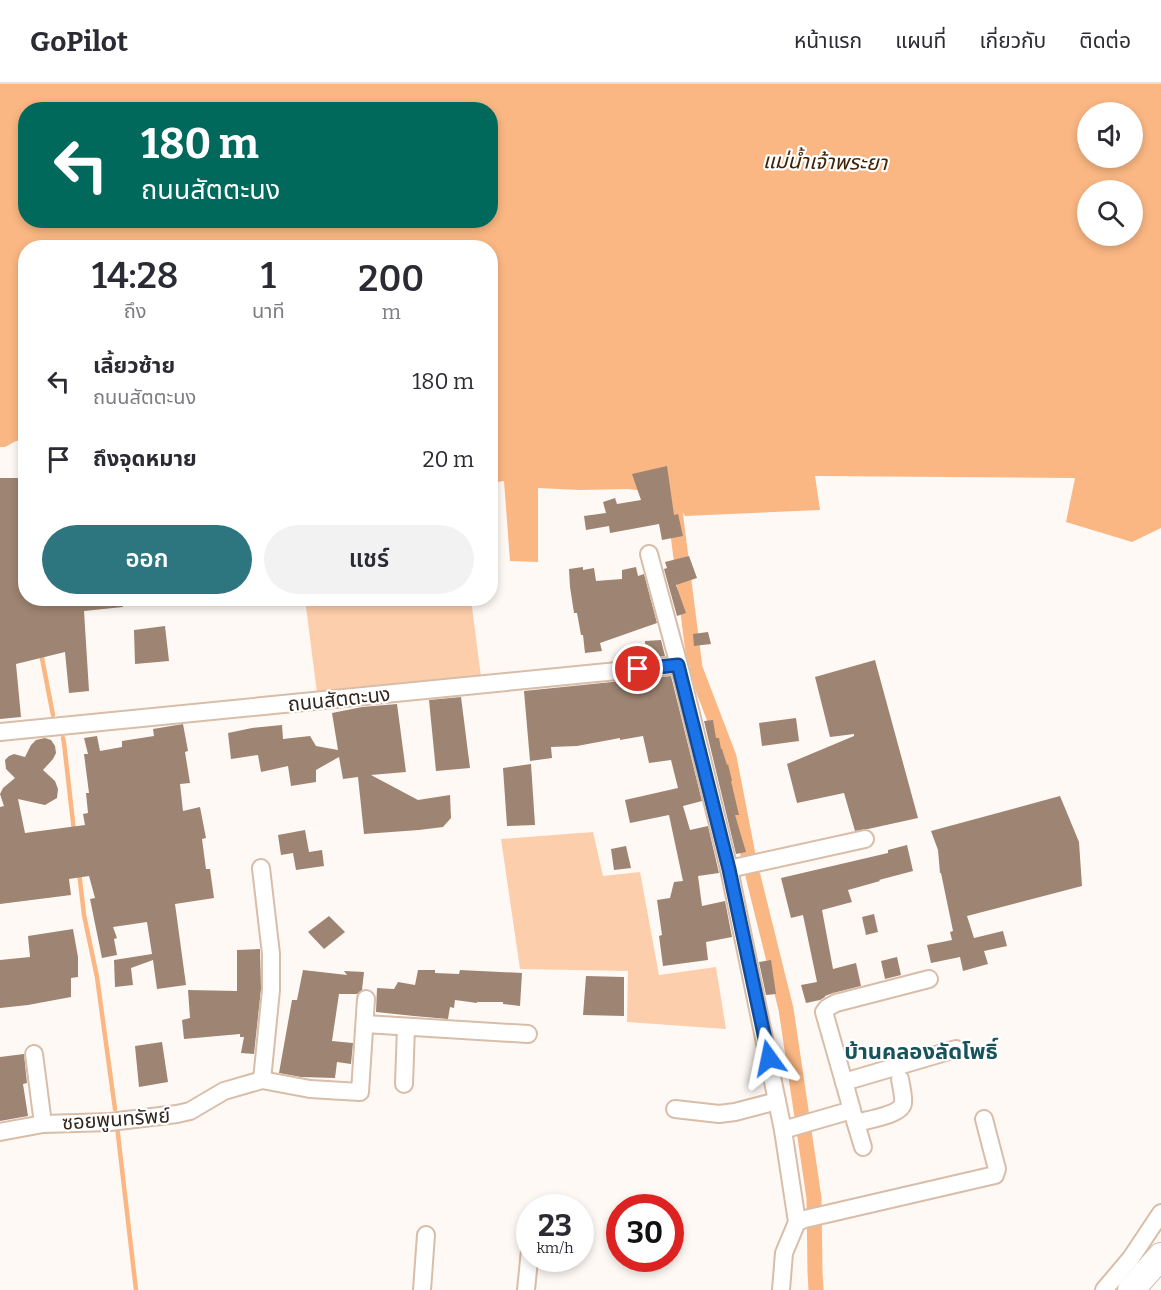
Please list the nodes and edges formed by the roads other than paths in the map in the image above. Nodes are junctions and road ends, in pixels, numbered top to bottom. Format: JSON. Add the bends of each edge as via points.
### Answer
{"nodes":[{"id":1,"x":649,"y":554,"type":"dead end"},
{"id":2,"x":678,"y":665,"type":"junction"},
{"id":3,"x":0,"y":732,"type":"edge"},
{"id":4,"x":865,"y":839,"type":"dead end"},
{"id":5,"x":261,"y":868,"type":"dead end"},
{"id":6,"x":729,"y":869,"type":"junction"},
{"id":7,"x":928,"y":979,"type":"dead end"},
{"id":8,"x":366,"y":999,"type":"dead end"},
{"id":9,"x":365,"y":1024,"type":"junction"},
{"id":10,"x":406,"y":1027,"type":"junction"},
{"id":11,"x":528,"y":1034,"type":"dead end"},
{"id":12,"x":956,"y":1049,"type":"dead end"},
{"id":13,"x":34,"y":1054,"type":"dead end"},
{"id":14,"x":900,"y":1079,"type":"dead end"},
{"id":15,"x":262,"y":1080,"type":"junction"},
{"id":16,"x":844,"y":1082,"type":"junction"},
{"id":17,"x":404,"y":1084,"type":"dead end"},
{"id":18,"x":777,"y":1101,"type":"junction"},
{"id":19,"x":675,"y":1108,"type":"dead end"},
{"id":20,"x":854,"y":1117,"type":"junction"},
{"id":21,"x":984,"y":1119,"type":"dead end"},
{"id":22,"x":43,"y":1124,"type":"junction"},
{"id":23,"x":788,"y":1128,"type":"junction"},
{"id":24,"x":0,"y":1132,"type":"edge"},
{"id":25,"x":863,"y":1147,"type":"dead end"},
{"id":26,"x":1161,"y":1213,"type":"edge"},
{"id":27,"x":801,"y":1221,"type":"junction"},
{"id":28,"x":426,"y":1235,"type":"dead end"},
{"id":29,"x":1161,"y":1256,"type":"edge"},
{"id":30,"x":528,"y":1272,"type":"edge"},
{"id":31,"x":422,"y":1290,"type":"edge"},
{"id":32,"x":526,"y":1290,"type":"edge"},
{"id":33,"x":781,"y":1290,"type":"edge"},
{"id":34,"x":1104,"y":1290,"type":"edge"},
{"id":35,"x":1131,"y":1290,"type":"edge"}],
"edges":[{"from":1,"to":2,"type":"street"},
{"from":2,"to":3,"type":"street","name":"ถนนสัตตะนง"},
{"from":2,"to":6,"type":"street"},
{"from":4,"to":6,"type":"street"},
{"from":5,"to":15,"type":"street","via":[[272,990]]},
{"from":6,"to":18,"type":"street"},
{"from":7,"to":16,"type":"street","via":[[827,1008],[824,1012]]},
{"from":8,"to":9,"type":"street","name":"ซอยพูนทรัพย์"},
{"from":9,"to":10,"type":"street"},
{"from":9,"to":15,"type":"street","name":"ซอยพูนทรัพย์","via":[[360,1092],[310,1089]]},
{"from":10,"to":11,"type":"street"},
{"from":10,"to":17,"type":"street"},
{"from":12,"to":16,"type":"street"},
{"from":13,"to":22,"type":"street"},
{"from":14,"to":20,"type":"street","via":[[903,1103],[896,1113]]},
{"from":15,"to":22,"type":"street","name":"ซอยพูนทรัพย์","via":[[224,1091],[190,1111],[177,1114]]},
{"from":16,"to":20,"type":"street"},
{"from":18,"to":19,"type":"street","via":[[719,1114]]},
{"from":18,"to":23,"type":"street"},
{"from":20,"to":23,"type":"street","via":[[845,1113]]},
{"from":20,"to":25,"type":"street"},
{"from":21,"to":27,"type":"street","via":[[997,1169],[994,1175]]},
{"from":22,"to":24,"type":"street","name":"ซอยพูนทรัพย์"},
{"from":23,"to":27,"type":"street","via":[[792,1194]]},
{"from":26,"to":34,"type":"street"},
{"from":27,"to":33,"type":"street","via":[[784,1253]]},
{"from":28,"to":31,"type":"street"},
{"from":29,"to":35,"type":"main road"},
{"from":30,"to":32,"type":"street"}]}
